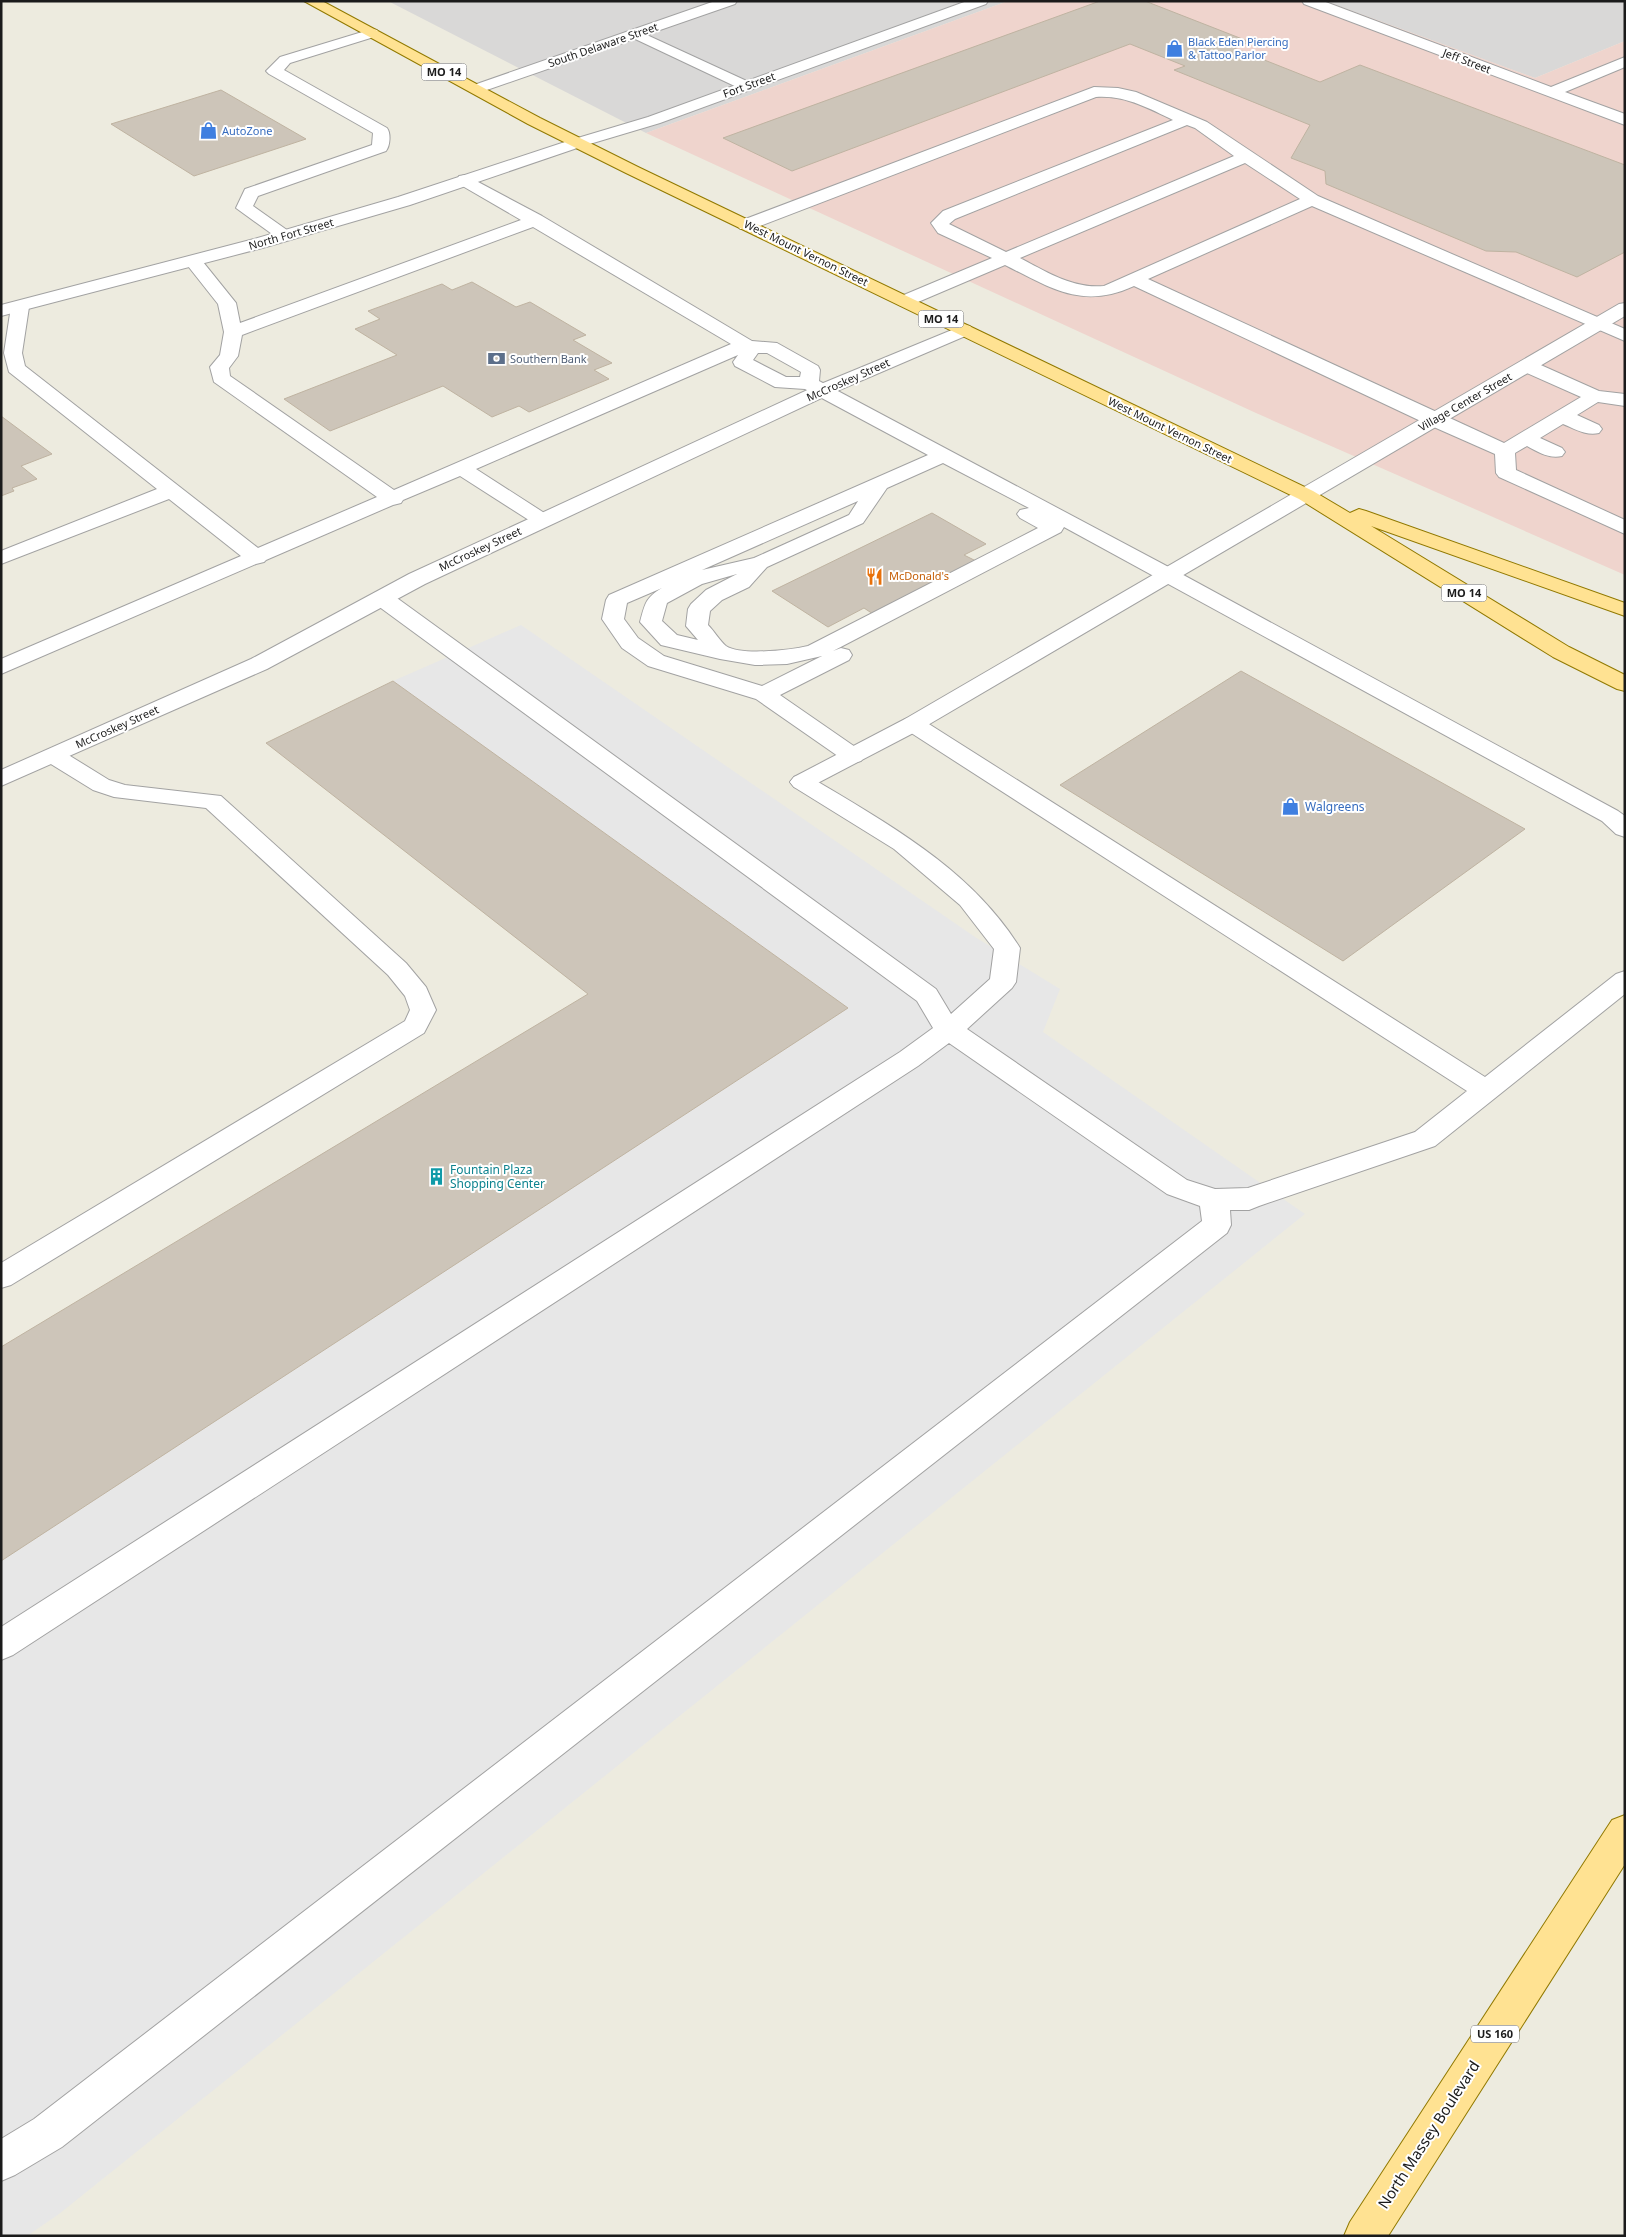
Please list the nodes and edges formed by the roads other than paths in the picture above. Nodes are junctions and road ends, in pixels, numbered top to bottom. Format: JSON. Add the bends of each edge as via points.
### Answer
{"nodes":[{"id":1,"x":311,"y":1,"type":"edge"},
{"id":2,"x":730,"y":1,"type":"edge"},
{"id":3,"x":980,"y":1,"type":"edge"},
{"id":4,"x":1309,"y":1,"type":"edge"},
{"id":5,"x":372,"y":33,"type":"junction"},
{"id":6,"x":636,"y":34,"type":"junction"},
{"id":7,"x":1625,"y":61,"type":"edge"},
{"id":8,"x":746,"y":86,"type":"junction"},
{"id":9,"x":476,"y":89,"type":"junction"},
{"id":10,"x":1550,"y":92,"type":"junction"},
{"id":11,"x":1188,"y":120,"type":"junction"},
{"id":12,"x":1625,"y":120,"type":"edge"},
{"id":13,"x":577,"y":143,"type":"junction"},
{"id":14,"x":1246,"y":157,"type":"junction"},
{"id":15,"x":465,"y":180,"type":"junction"},
{"id":16,"x":1312,"y":200,"type":"junction"},
{"id":17,"x":536,"y":220,"type":"junction"},
{"id":18,"x":746,"y":225,"type":"junction"},
{"id":19,"x":285,"y":236,"type":"junction"},
{"id":20,"x":1006,"y":258,"type":"junction"},
{"id":21,"x":193,"y":261,"type":"junction"},
{"id":22,"x":1134,"y":279,"type":"junction"},
{"id":23,"x":906,"y":301,"type":"junction"},
{"id":24,"x":1625,"y":308,"type":"edge"},
{"id":25,"x":11,"y":309,"type":"edge"},
{"id":26,"x":1596,"y":325,"type":"junction"},
{"id":27,"x":964,"y":330,"type":"junction"},
{"id":28,"x":233,"y":332,"type":"junction"},
{"id":29,"x":1625,"y":336,"type":"edge"},
{"id":30,"x":749,"y":347,"type":"junction"},
{"id":31,"x":8,"y":349,"type":"edge"},
{"id":32,"x":1527,"y":366,"type":"junction"},
{"id":33,"x":816,"y":387,"type":"junction"},
{"id":34,"x":1595,"y":396,"type":"junction"},
{"id":35,"x":1625,"y":400,"type":"edge"},
{"id":36,"x":1562,"y":416,"type":"junction"},
{"id":37,"x":1434,"y":420,"type":"junction"},
{"id":38,"x":1592,"y":429,"type":"dead end"},
{"id":39,"x":1525,"y":438,"type":"junction"},
{"id":40,"x":1505,"y":451,"type":"junction"},
{"id":41,"x":1555,"y":452,"type":"dead end"},
{"id":42,"x":944,"y":456,"type":"junction"},
{"id":43,"x":463,"y":469,"type":"junction"},
{"id":44,"x":973,"y":471,"type":"junction"},
{"id":45,"x":879,"y":484,"type":"junction"},
{"id":46,"x":171,"y":490,"type":"junction"},
{"id":47,"x":1306,"y":496,"type":"junction"},
{"id":48,"x":394,"y":499,"type":"junction"},
{"id":49,"x":542,"y":520,"type":"junction"},
{"id":50,"x":1625,"y":528,"type":"edge"},
{"id":51,"x":1086,"y":531,"type":"junction"},
{"id":52,"x":1,"y":558,"type":"edge"},
{"id":53,"x":257,"y":558,"type":"junction"},
{"id":54,"x":760,"y":563,"type":"junction"},
{"id":55,"x":1169,"y":575,"type":"junction"},
{"id":56,"x":382,"y":598,"type":"junction"},
{"id":57,"x":1625,"y":610,"type":"edge"},
{"id":58,"x":720,"y":652,"type":"junction"},
{"id":59,"x":1,"y":667,"type":"edge"},
{"id":60,"x":1625,"y":684,"type":"edge"},
{"id":61,"x":764,"y":694,"type":"junction"},
{"id":62,"x":913,"y":724,"type":"junction"},
{"id":63,"x":54,"y":756,"type":"junction"},
{"id":64,"x":853,"y":756,"type":"junction"},
{"id":65,"x":1,"y":779,"type":"edge"},
{"id":66,"x":1625,"y":829,"type":"edge"},
{"id":67,"x":1625,"y":980,"type":"edge"},
{"id":68,"x":949,"y":1030,"type":"junction"},
{"id":69,"x":1486,"y":1090,"type":"junction"},
{"id":70,"x":1214,"y":1200,"type":"junction"},
{"id":71,"x":1,"y":1277,"type":"edge"},
{"id":72,"x":1,"y":1645,"type":"edge"},
{"id":73,"x":1625,"y":1832,"type":"edge"},
{"id":74,"x":1,"y":2161,"type":"edge"},
{"id":75,"x":1364,"y":2236,"type":"edge"}],
"edges":[{"from":1,"to":5,"type":"main road","name":"West Mount Vernon Street","number":"MO 14"},
{"from":2,"to":6,"type":"street","name":"South Delaware Street"},
{"from":3,"to":8,"type":"street","name":"Fort Street"},
{"from":4,"to":10,"type":"street","name":"Jeff Street"},
{"from":5,"to":9,"type":"main road","name":"West Mount Vernon Street","number":"MO 14"},
{"from":5,"to":19,"type":"street","via":[[285,60],[274,71],[381,132],[380,148],[251,193],[244,208]]},
{"from":6,"to":8,"type":"street"},
{"from":6,"to":9,"type":"street","name":"South Delaware Street"},
{"from":7,"to":10,"type":"street"},
{"from":8,"to":13,"type":"street","name":"Fort Street","via":[[654,120]]},
{"from":9,"to":13,"type":"main road","name":"West Mount Vernon Street","number":"MO 14"},
{"from":10,"to":12,"type":"street","name":"Jeff Street"},
{"from":11,"to":14,"type":"street"},
{"from":11,"to":18,"type":"street","via":[[1127,94],[1109,90],[1094,92]]},
{"from":11,"to":20,"type":"street","via":[[950,215],[940,223],[944,229]]},
{"from":13,"to":15,"type":"street","name":"North Fort Street"},
{"from":13,"to":18,"type":"main road","name":"West Mount Vernon Street","number":"MO 14"},
{"from":14,"to":16,"type":"street"},
{"from":14,"to":20,"type":"street"},
{"from":15,"to":17,"type":"street"},
{"from":15,"to":19,"type":"street","name":"North Fort Street"},
{"from":16,"to":22,"type":"street"},
{"from":16,"to":26,"type":"street"},
{"from":17,"to":28,"type":"street"},
{"from":17,"to":30,"type":"street"},
{"from":18,"to":23,"type":"main road","name":"West Mount Vernon Street","number":"MO 14"},
{"from":19,"to":21,"type":"street","name":"North Fort Street"},
{"from":20,"to":22,"type":"street","via":[[1072,289],[1088,292],[1105,291]]},
{"from":20,"to":23,"type":"street"},
{"from":21,"to":25,"type":"street","name":"North Fort Street"},
{"from":21,"to":28,"type":"street","via":[[227,303]]},
{"from":22,"to":37,"type":"street"},
{"from":23,"to":27,"type":"main road","name":"West Mount Vernon Street","number":"MO 14"},
{"from":24,"to":26,"type":"street","name":"Village Center Street"},
{"from":25,"to":31,"type":"street"},
{"from":26,"to":29,"type":"street"},
{"from":26,"to":32,"type":"street","name":"Village Center Street"},
{"from":27,"to":33,"type":"street","name":"McCroskey Street"},
{"from":27,"to":47,"type":"main road","name":"West Mount Vernon Street","number":"MO 14"},
{"from":28,"to":48,"type":"street","via":[[230,356],[219,367],[220,378]]},
{"from":30,"to":33,"type":"street","via":[[770,348],[811,370]]},
{"from":30,"to":33,"type":"street","via":[[742,362],[782,382]]},
{"from":30,"to":43,"type":"street"},
{"from":31,"to":46,"type":"street","via":[[16,368]]},
{"from":32,"to":34,"type":"street"},
{"from":32,"to":37,"type":"street","name":"Village Center Street"},
{"from":33,"to":42,"type":"street"},
{"from":33,"to":49,"type":"street","name":"McCroskey Street"},
{"from":34,"to":35,"type":"street"},
{"from":34,"to":36,"type":"street"},
{"from":36,"to":38,"type":"street"},
{"from":36,"to":39,"type":"street"},
{"from":37,"to":40,"type":"street"},
{"from":37,"to":47,"type":"street","name":"Village Center Street"},
{"from":39,"to":40,"type":"street"},
{"from":39,"to":41,"type":"street"},
{"from":40,"to":50,"type":"street","via":[[1506,473]]},
{"from":42,"to":44,"type":"street"},
{"from":42,"to":45,"type":"street"},
{"from":43,"to":48,"type":"street"},
{"from":43,"to":49,"type":"street"},
{"from":44,"to":51,"type":"street"},
{"from":44,"to":58,"type":"street","via":[[974,486],[1054,528],[815,650],[787,657],[754,658]]},
{"from":45,"to":54,"type":"street","via":[[856,519]]},
{"from":45,"to":61,"type":"street","via":[[616,600],[613,619],[630,643],[656,661]]},
{"from":46,"to":52,"type":"street"},
{"from":46,"to":53,"type":"street"},
{"from":47,"to":55,"type":"street","name":"Village Center Street"},
{"from":47,"to":57,"type":"main road","name":"West Mount Vernon Street","number":"MO 14"},
{"from":47,"to":60,"type":"main road","name":"West Mount Vernon Street","number":"MO 14","via":[[1560,652]]},
{"from":48,"to":53,"type":"street"},
{"from":49,"to":56,"type":"street","name":"McCroskey Street"},
{"from":51,"to":55,"type":"street"},
{"from":51,"to":61,"type":"street"},
{"from":53,"to":59,"type":"street"},
{"from":54,"to":58,"type":"street","via":[[741,582],[714,595],[699,608],[697,626]]},
{"from":54,"to":58,"type":"street","via":[[716,571],[683,584],[657,600],[651,622],[669,640]]},
{"from":55,"to":62,"type":"street","name":"Village Center Street"},
{"from":55,"to":66,"type":"street","via":[[1610,816]]},
{"from":56,"to":63,"type":"street","name":"McCroskey Street","via":[[259,664]]},
{"from":56,"to":68,"type":"street","via":[[928,995]]},
{"from":61,"to":64,"type":"street"},
{"from":62,"to":64,"type":"street","name":"Village Center Street"},
{"from":62,"to":69,"type":"street"},
{"from":63,"to":65,"type":"street","name":"McCroskey Street"},
{"from":63,"to":71,"type":"street","via":[[101,785],[122,792],[212,801],[397,969],[417,993],[423,1010],[415,1027]]},
{"from":64,"to":68,"type":"street","name":"Village Center Street","via":[[802,782],[903,844],[969,899],[1007,948],[1003,982]]},
{"from":67,"to":69,"type":"street"},
{"from":68,"to":70,"type":"street","via":[[1176,1187]]},
{"from":68,"to":72,"type":"street","via":[[909,1059]]},
{"from":69,"to":70,"type":"street","via":[[1425,1139],[1249,1198]]},
{"from":70,"to":74,"type":"street","via":[[1217,1225],[48,2133]]},
{"from":73,"to":75,"type":"main road","name":"North Massey Boulevard","number":"US 160"}]}
